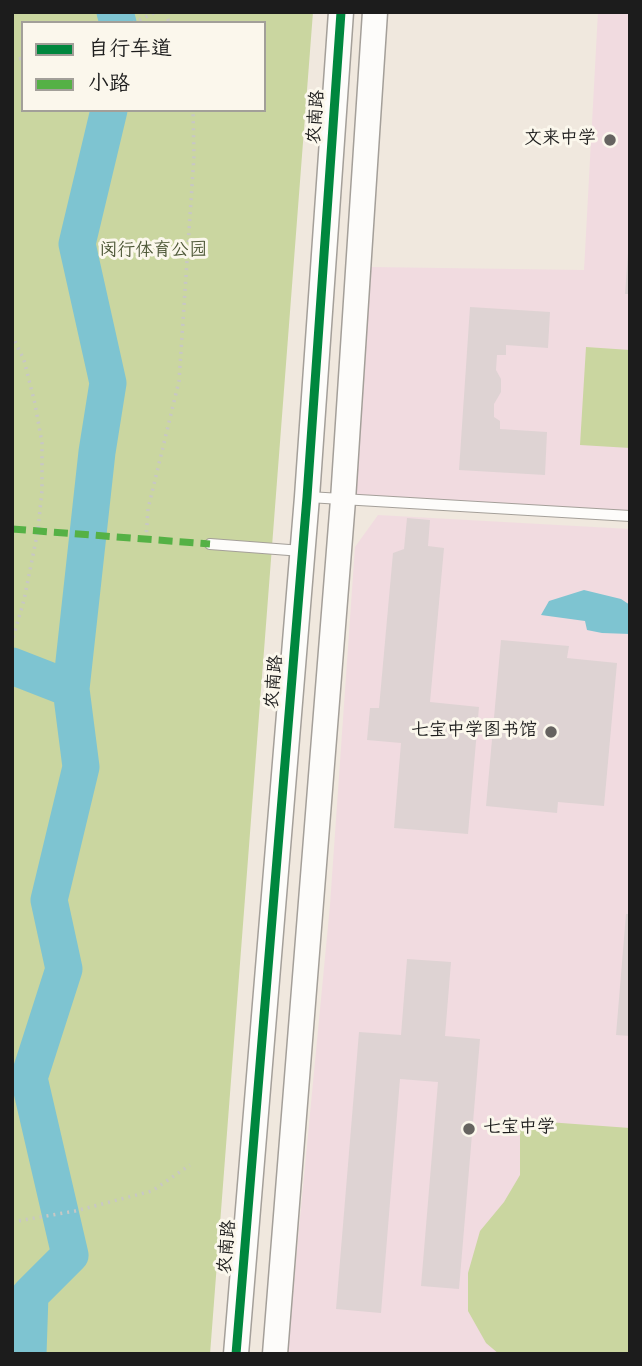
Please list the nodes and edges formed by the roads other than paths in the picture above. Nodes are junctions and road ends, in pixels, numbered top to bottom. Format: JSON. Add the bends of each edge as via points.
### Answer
{"nodes":[{"id":1,"x":341,"y":12,"type":"edge"},
{"id":2,"x":375,"y":12,"type":"edge"},
{"id":3,"x":307,"y":496,"type":"junction"},
{"id":4,"x":343,"y":500,"type":"junction"},
{"id":5,"x":630,"y":516,"type":"edge"},
{"id":6,"x":210,"y":544,"type":"dead end"},
{"id":7,"x":303,"y":551,"type":"junction"},
{"id":8,"x":236,"y":1354,"type":"edge"},
{"id":9,"x":275,"y":1354,"type":"edge"}],
"edges":[{"from":1,"to":3,"type":"street","name":"农南路"},
{"from":2,"to":4,"type":"street"},
{"from":3,"to":4,"type":"lane"},
{"from":3,"to":7,"type":"street","name":"农南路"},
{"from":4,"to":5,"type":"lane"},
{"from":4,"to":9,"type":"street"},
{"from":6,"to":7,"type":"lane"},
{"from":7,"to":8,"type":"street","name":"农南路"}]}
